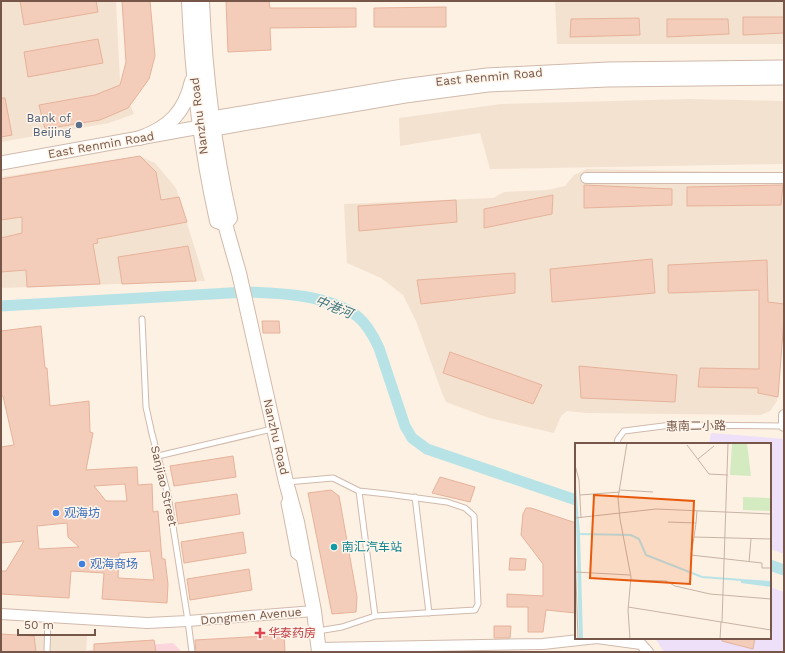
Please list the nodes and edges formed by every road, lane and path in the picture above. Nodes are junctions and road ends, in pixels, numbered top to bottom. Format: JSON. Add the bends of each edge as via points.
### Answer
{"nodes":[{"id":1,"x":189,"y":1,"type":"edge"},
{"id":2,"x":202,"y":1,"type":"edge"},
{"id":3,"x":784,"y":67,"type":"edge"},
{"id":4,"x":194,"y":71,"type":"junction"},
{"id":5,"x":784,"y":78,"type":"edge"},
{"id":6,"x":209,"y":125,"type":"junction"},
{"id":7,"x":140,"y":138,"type":"junction"},
{"id":8,"x":1,"y":163,"type":"edge"},
{"id":9,"x":586,"y":178,"type":"dead end"},
{"id":10,"x":784,"y":178,"type":"edge"},
{"id":11,"x":142,"y":319,"type":"dead end"},
{"id":12,"x":784,"y":415,"type":"edge"},
{"id":13,"x":784,"y":426,"type":"edge"},
{"id":14,"x":274,"y":429,"type":"junction"},
{"id":15,"x":618,"y":443,"type":"edge"},
{"id":16,"x":158,"y":456,"type":"junction"},
{"id":17,"x":288,"y":487,"type":"junction"},
{"id":18,"x":359,"y":491,"type":"junction"},
{"id":19,"x":415,"y":497,"type":"junction"},
{"id":20,"x":314,"y":611,"type":"junction"},
{"id":21,"x":429,"y":613,"type":"junction"},
{"id":22,"x":1,"y":614,"type":"edge"},
{"id":23,"x":375,"y":616,"type":"junction"},
{"id":24,"x":48,"y":617,"type":"junction"},
{"id":25,"x":188,"y":621,"type":"junction"},
{"id":26,"x":317,"y":632,"type":"junction"},
{"id":27,"x":588,"y":639,"type":"edge"},
{"id":28,"x":604,"y":639,"type":"edge"},
{"id":29,"x":319,"y":650,"type":"edge"},
{"id":30,"x":47,"y":652,"type":"edge"},
{"id":31,"x":192,"y":652,"type":"edge"},
{"id":32,"x":648,"y":652,"type":"edge"}],
"edges":[{"from":1,"to":4,"type":"main road","name":"Nanzhu Road"},
{"from":2,"to":6,"type":"main road","name":"Nanzhu Road"},
{"from":3,"to":6,"type":"street","name":"East Renmin Road","via":[[622,69],[488,75],[403,86]]},
{"from":4,"to":6,"type":"main road","name":"Nanzhu Road"},
{"from":4,"to":7,"type":"main road","via":[[189,95],[171,122],[155,133]]},
{"from":5,"to":6,"type":"street","name":"East Renmin Road","via":[[608,80],[488,85]]},
{"from":6,"to":7,"type":"street","name":"East Renmin Road"},
{"from":6,"to":14,"type":"main road","name":"Nanzhu Road","via":[[230,218],[224,224],[240,273]]},
{"from":7,"to":8,"type":"street","name":"East Renmin Road"},
{"from":9,"to":10,"type":"street"},
{"from":11,"to":16,"type":"lane","name":"Sanjiao Street","via":[[146,407]]},
{"from":12,"to":13,"type":"street"},
{"from":13,"to":15,"type":"lane","name":"惠南二小路","via":[[671,425],[624,431]]},
{"from":14,"to":16,"type":"lane"},
{"from":14,"to":17,"type":"main road","name":"Nanzhu Road"},
{"from":16,"to":25,"type":"lane","name":"Sanjiao Street","via":[[171,513]]},
{"from":17,"to":18,"type":"lane","via":[[332,478]]},
{"from":17,"to":20,"type":"main road","name":"Nanzhu Road"},
{"from":18,"to":19,"type":"lane"},
{"from":18,"to":23,"type":"lane"},
{"from":19,"to":21,"type":"lane"},
{"from":19,"to":21,"type":"lane","via":[[453,504],[465,508],[474,516],[478,604],[475,610]]},
{"from":20,"to":25,"type":"street","name":"Dongmen Avenue"},
{"from":20,"to":26,"type":"main road","name":"Nanzhu Road"},
{"from":21,"to":23,"type":"lane"},
{"from":22,"to":24,"type":"street","name":"Dongmen Avenue"},
{"from":23,"to":26,"type":"lane"},
{"from":24,"to":25,"type":"street","name":"Dongmen Avenue","via":[[147,623]]},
{"from":24,"to":30,"type":"lane"},
{"from":25,"to":31,"type":"lane","name":"Sanjiao Street"},
{"from":26,"to":29,"type":"main road","name":"Nanzhu Road"},
{"from":27,"to":29,"type":"street","via":[[543,644]]},
{"from":28,"to":32,"type":"street","via":[[641,644]]}]}
